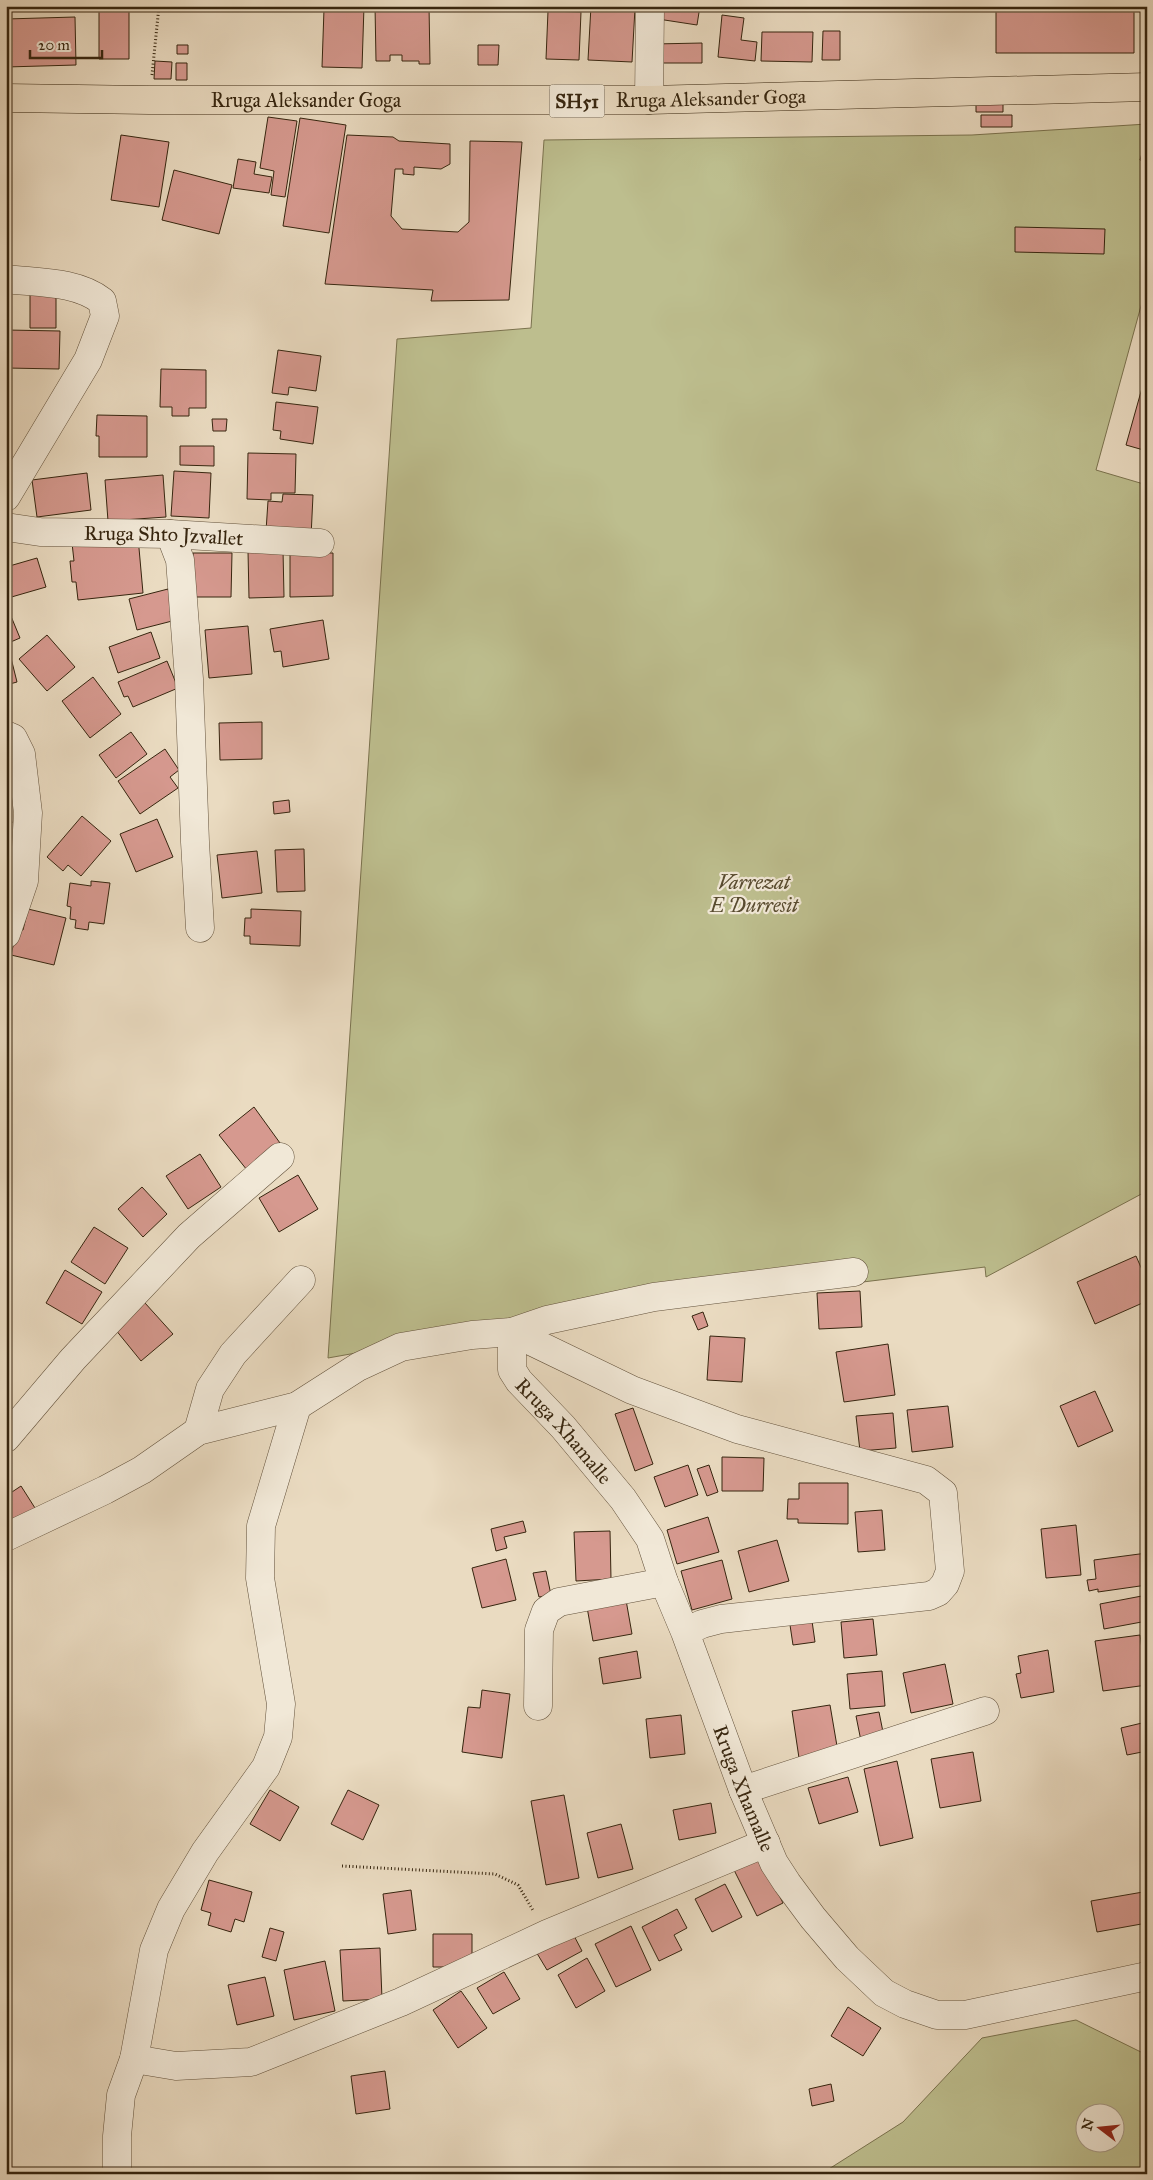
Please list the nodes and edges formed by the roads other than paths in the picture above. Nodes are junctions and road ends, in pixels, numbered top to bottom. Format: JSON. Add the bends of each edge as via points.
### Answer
{"nodes":[{"id":1,"x":650,"y":6,"type":"edge"},
{"id":2,"x":1147,"y":86,"type":"edge"},
{"id":3,"x":6,"y":98,"type":"edge"},
{"id":4,"x":649,"y":100,"type":"junction"},
{"id":5,"x":6,"y":279,"type":"edge"},
{"id":6,"x":6,"y":497,"type":"edge"},
{"id":7,"x":6,"y":527,"type":"edge"},
{"id":8,"x":170,"y":534,"type":"junction"},
{"id":9,"x":320,"y":543,"type":"dead end"},
{"id":10,"x":6,"y":735,"type":"edge"},
{"id":11,"x":200,"y":928,"type":"dead end"},
{"id":12,"x":6,"y":934,"type":"edge"},
{"id":13,"x":280,"y":1157,"type":"dead end"},
{"id":14,"x":854,"y":1272,"type":"dead end"},
{"id":15,"x":302,"y":1280,"type":"dead end"},
{"id":16,"x":512,"y":1332,"type":"junction"},
{"id":17,"x":297,"y":1406,"type":"junction"},
{"id":18,"x":198,"y":1431,"type":"junction"},
{"id":19,"x":6,"y":1438,"type":"edge"},
{"id":20,"x":6,"y":1537,"type":"edge"},
{"id":21,"x":664,"y":1582,"type":"junction"},
{"id":22,"x":685,"y":1632,"type":"junction"},
{"id":23,"x":538,"y":1706,"type":"dead end"},
{"id":24,"x":985,"y":1711,"type":"dead end"},
{"id":25,"x":743,"y":1790,"type":"junction"},
{"id":26,"x":766,"y":1843,"type":"junction"},
{"id":27,"x":1147,"y":1976,"type":"edge"},
{"id":28,"x":134,"y":2059,"type":"junction"},
{"id":29,"x":117,"y":2174,"type":"edge"}],
"edges":[{"from":1,"to":4,"type":"street"},
{"from":2,"to":4,"type":"main road","name":"Rruga Aleksander Goga","number":"SH51"},
{"from":3,"to":4,"type":"main road","name":"Rruga Aleksander Goga","number":"SH51"},
{"from":5,"to":6,"type":"street","via":[[67,286],[91,293],[102,302],[105,316],[88,360]]},
{"from":7,"to":8,"type":"street","name":"Rruga Shto Jzvallet","via":[[40,532]]},
{"from":8,"to":9,"type":"street","name":"Rruga Shto Jzvallet"},
{"from":8,"to":11,"type":"street","via":[[180,560],[189,678]]},
{"from":10,"to":12,"type":"street","via":[[13,738],[21,754],[28,814],[24,881]]},
{"from":13,"to":19,"type":"street","via":[[189,1236],[73,1359]]},
{"from":14,"to":16,"type":"street","via":[[654,1297],[547,1320]]},
{"from":15,"to":18,"type":"street","via":[[233,1354],[210,1389]]},
{"from":16,"to":17,"type":"street","via":[[402,1347],[358,1366]]},
{"from":16,"to":21,"type":"street","name":"Rruga Xhamalle","via":[[512,1370],[519,1382],[575,1442],[636,1517],[650,1539]]},
{"from":16,"to":22,"type":"street","via":[[632,1390],[737,1429],[926,1480],[943,1493],[950,1571],[938,1592],[929,1596],[720,1619]]},
{"from":17,"to":18,"type":"street"},
{"from":17,"to":28,"type":"street","via":[[261,1526],[260,1578],[281,1704],[278,1737],[266,1766],[205,1852],[170,1910],[154,1950]]},
{"from":18,"to":20,"type":"street","via":[[142,1470]]},
{"from":21,"to":22,"type":"street","name":"Rruga Xhamalle"},
{"from":21,"to":23,"type":"street","via":[[559,1602],[546,1611],[539,1630]]},
{"from":22,"to":25,"type":"street","name":"Rruga Xhamalle"},
{"from":24,"to":25,"type":"street"},
{"from":25,"to":26,"type":"street","name":"Rruga Xhamalle"},
{"from":26,"to":27,"type":"street","name":"Rruga Xhamalle","via":[[787,1884],[842,1952],[884,1993],[905,2004],[938,2015],[965,2015]]},
{"from":26,"to":28,"type":"street","via":[[547,1934],[401,2002],[251,2062],[176,2066]]},
{"from":28,"to":29,"type":"street","via":[[121,2095]]}]}
